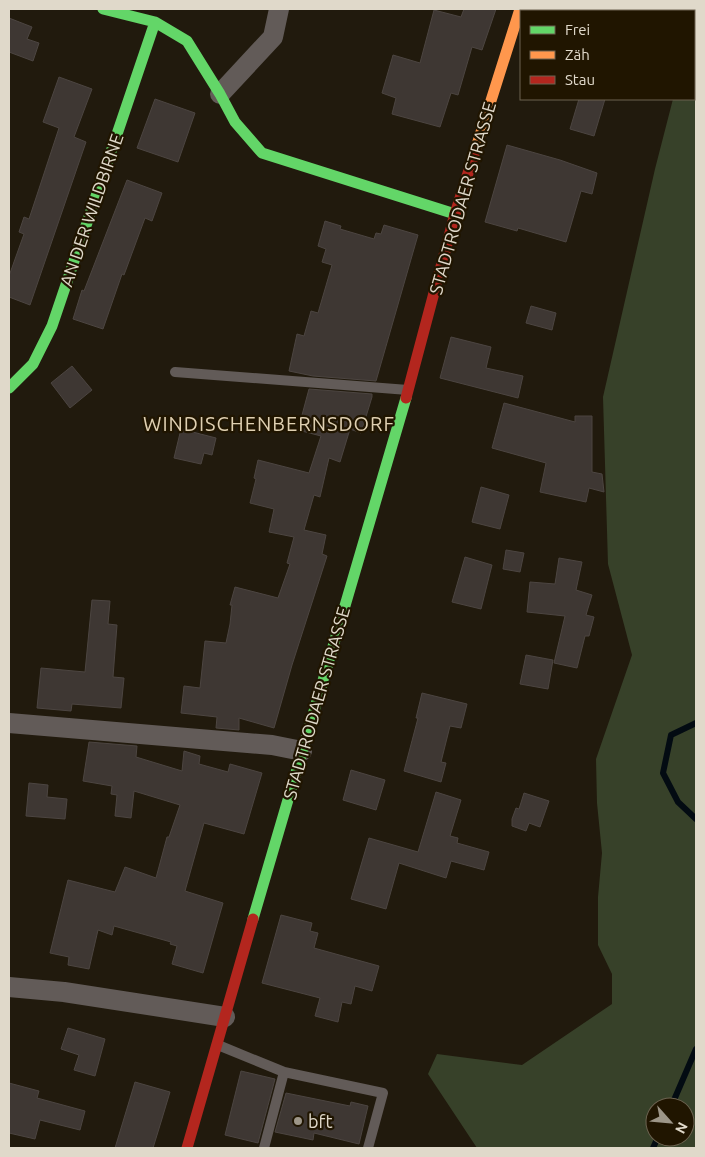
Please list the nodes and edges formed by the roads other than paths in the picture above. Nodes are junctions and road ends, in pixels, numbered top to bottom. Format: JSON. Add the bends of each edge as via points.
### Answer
{"nodes":[{"id":1,"x":103,"y":9,"type":"edge"},
{"id":2,"x":279,"y":9,"type":"edge"},
{"id":3,"x":520,"y":9,"type":"edge"},
{"id":4,"x":154,"y":22,"type":"junction"},
{"id":5,"x":508,"y":45,"type":"junction"},
{"id":6,"x":520,"y":47,"type":"edge"},
{"id":7,"x":220,"y":94,"type":"junction"},
{"id":8,"x":456,"y":214,"type":"junction"},
{"id":9,"x":175,"y":372,"type":"dead end"},
{"id":10,"x":9,"y":388,"type":"edge"},
{"id":11,"x":408,"y":390,"type":"junction"},
{"id":12,"x":9,"y":723,"type":"edge"},
{"id":13,"x":302,"y":751,"type":"junction"},
{"id":14,"x":9,"y":987,"type":"edge"},
{"id":15,"x":225,"y":1017,"type":"junction"},
{"id":16,"x":217,"y":1045,"type":"junction"},
{"id":17,"x":284,"y":1072,"type":"junction"},
{"id":18,"x":190,"y":1146,"type":"edge"},
{"id":19,"x":264,"y":1148,"type":"edge"},
{"id":20,"x":368,"y":1148,"type":"edge"}],
"edges":[{"from":1,"to":4,"type":"main road"},
{"from":2,"to":7,"type":"street","via":[[273,37]]},
{"from":3,"to":5,"type":"main road","name":"STADTRODAER STRASSE"},
{"from":4,"to":7,"type":"main road","via":[[187,41]]},
{"from":4,"to":10,"type":"main road","name":"AN DER WILDBIRNE","via":[[52,326],[33,364]]},
{"from":5,"to":6,"type":"lane"},
{"from":5,"to":8,"type":"main road","name":"STADTRODAER STRASSE"},
{"from":7,"to":8,"type":"main road","via":[[235,122],[262,153]]},
{"from":8,"to":11,"type":"main road","name":"STADTRODAER STRASSE"},
{"from":9,"to":11,"type":"lane"},
{"from":11,"to":13,"type":"main road","name":"STADTRODAER STRASSE"},
{"from":12,"to":13,"type":"street","via":[[272,745]]},
{"from":13,"to":15,"type":"main road","name":"STADTRODAER STRASSE"},
{"from":14,"to":15,"type":"street","via":[[64,992]]},
{"from":15,"to":16,"type":"main road","name":"STADTRODAER STRASSE"},
{"from":16,"to":17,"type":"lane"},
{"from":16,"to":18,"type":"main road","name":"STADTRODAER STRASSE"},
{"from":17,"to":19,"type":"lane"},
{"from":17,"to":20,"type":"lane","via":[[383,1093]]}]}
